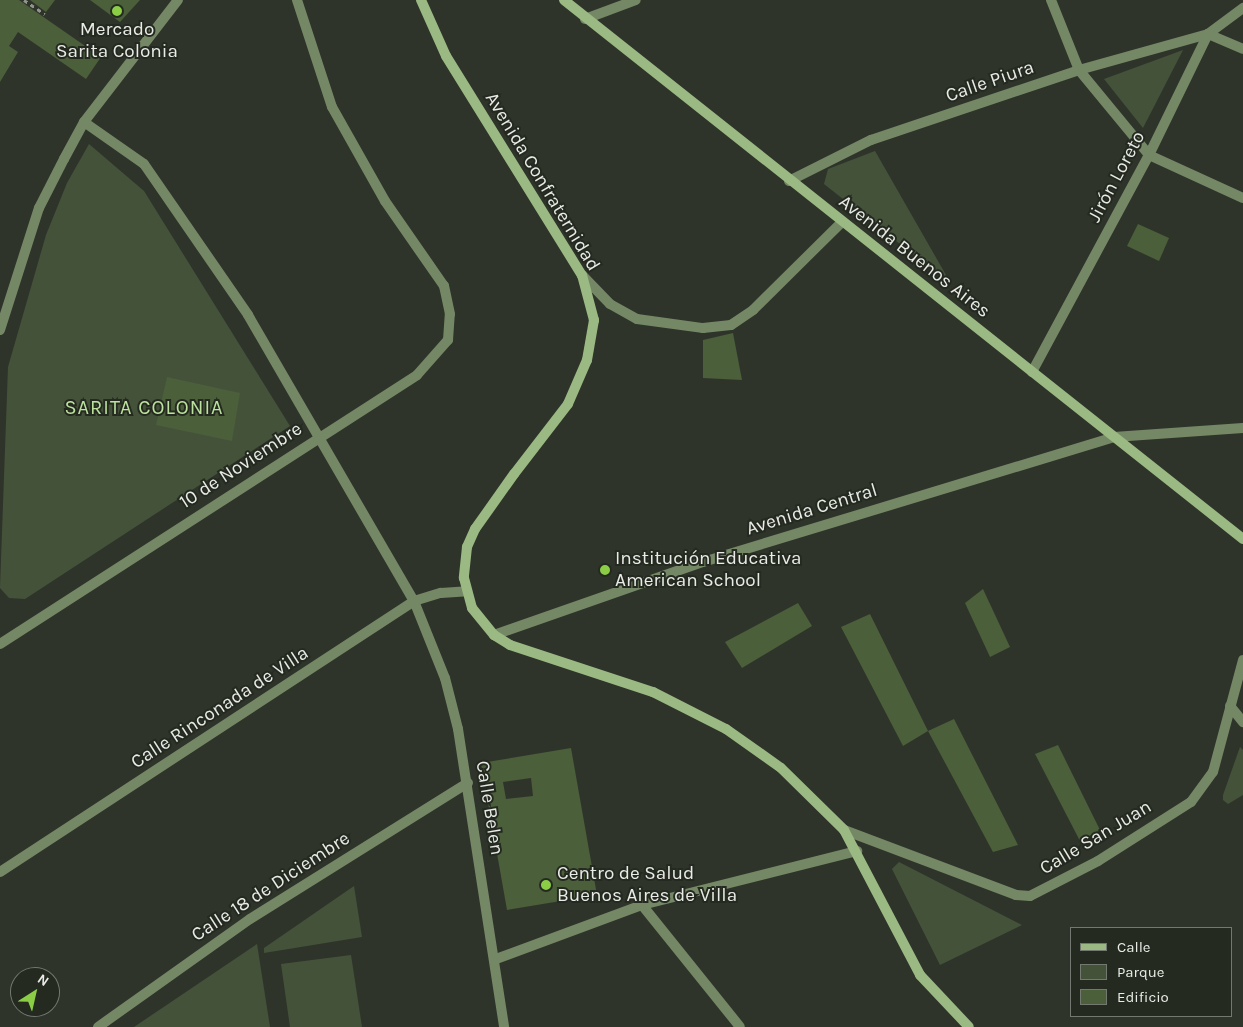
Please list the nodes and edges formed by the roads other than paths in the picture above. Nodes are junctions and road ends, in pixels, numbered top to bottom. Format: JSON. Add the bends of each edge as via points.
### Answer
{"nodes":[{"id":1,"x":178,"y":0,"type":"edge"},
{"id":2,"x":297,"y":0,"type":"edge"},
{"id":3,"x":421,"y":0,"type":"edge"},
{"id":4,"x":564,"y":0,"type":"edge"},
{"id":5,"x":636,"y":0,"type":"edge"},
{"id":6,"x":1051,"y":0,"type":"edge"},
{"id":7,"x":1243,"y":8,"type":"edge"},
{"id":8,"x":585,"y":19,"type":"junction"},
{"id":9,"x":1208,"y":34,"type":"junction"},
{"id":10,"x":1243,"y":49,"type":"edge"},
{"id":11,"x":1079,"y":70,"type":"junction"},
{"id":12,"x":84,"y":122,"type":"junction"},
{"id":13,"x":1149,"y":154,"type":"junction"},
{"id":14,"x":789,"y":181,"type":"junction"},
{"id":15,"x":1243,"y":198,"type":"edge"},
{"id":16,"x":842,"y":222,"type":"junction"},
{"id":17,"x":582,"y":275,"type":"junction"},
{"id":18,"x":0,"y":330,"type":"edge"},
{"id":19,"x":1032,"y":372,"type":"junction"},
{"id":20,"x":1243,"y":428,"type":"edge"},
{"id":21,"x":319,"y":436,"type":"junction"},
{"id":22,"x":1114,"y":437,"type":"junction"},
{"id":23,"x":1243,"y":539,"type":"edge"},
{"id":24,"x":467,"y":591,"type":"junction"},
{"id":25,"x":414,"y":601,"type":"junction"},
{"id":26,"x":494,"y":635,"type":"junction"},
{"id":27,"x":0,"y":644,"type":"edge"},
{"id":28,"x":1243,"y":660,"type":"edge"},
{"id":29,"x":1230,"y":706,"type":"junction"},
{"id":30,"x":1243,"y":722,"type":"edge"},
{"id":31,"x":468,"y":783,"type":"junction"},
{"id":32,"x":844,"y":830,"type":"junction"},
{"id":33,"x":858,"y":851,"type":"junction"},
{"id":34,"x":0,"y":872,"type":"edge"},
{"id":35,"x":642,"y":905,"type":"junction"},
{"id":36,"x":496,"y":959,"type":"junction"},
{"id":37,"x":98,"y":1027,"type":"edge"},
{"id":38,"x":504,"y":1027,"type":"edge"},
{"id":39,"x":740,"y":1027,"type":"edge"},
{"id":40,"x":969,"y":1027,"type":"edge"}],
"edges":[{"from":1,"to":12,"type":"street"},
{"from":2,"to":21,"type":"street","name":"10 de Noviembre","via":[[332,108],[384,201],[444,286],[450,314],[448,340],[417,375]]},
{"from":3,"to":17,"type":"street","name":"Avenida Confraternidad","via":[[446,56]]},
{"from":4,"to":8,"type":"street","name":"Avenida Buenos Aires"},
{"from":5,"to":8,"type":"street"},
{"from":6,"to":11,"type":"street"},
{"from":7,"to":9,"type":"street","name":"Jirón Loreto"},
{"from":8,"to":14,"type":"street","name":"Avenida Buenos Aires"},
{"from":9,"to":10,"type":"street"},
{"from":9,"to":11,"type":"street","name":"Calle Piura"},
{"from":9,"to":13,"type":"street","name":"Jirón Loreto"},
{"from":11,"to":13,"type":"street"},
{"from":11,"to":14,"type":"street","name":"Calle Piura","via":[[871,140]]},
{"from":12,"to":18,"type":"street","via":[[39,208]]},
{"from":12,"to":21,"type":"street","name":"Calle Belen","via":[[144,164],[248,315]]},
{"from":13,"to":15,"type":"street"},
{"from":13,"to":19,"type":"street","name":"Jirón Loreto"},
{"from":14,"to":16,"type":"street","name":"Avenida Buenos Aires"},
{"from":16,"to":17,"type":"street","via":[[753,310],[731,325],[702,328],[637,319],[610,304]]},
{"from":16,"to":19,"type":"street","name":"Avenida Buenos Aires"},
{"from":17,"to":24,"type":"street","name":"Avenida Confraternidad","via":[[594,320],[586,360],[568,404],[475,529],[466,547],[463,567]]},
{"from":19,"to":22,"type":"street","name":"Avenida Buenos Aires"},
{"from":20,"to":22,"type":"street","name":"Avenida Central"},
{"from":21,"to":25,"type":"street","name":"Calle Belen"},
{"from":21,"to":27,"type":"street","name":"10 de Noviembre"},
{"from":22,"to":23,"type":"street","name":"Avenida Buenos Aires"},
{"from":22,"to":26,"type":"street","name":"Avenida Central","via":[[703,562]]},
{"from":24,"to":25,"type":"street","name":"Calle Rinconada de Villa","via":[[441,593]]},
{"from":24,"to":26,"type":"street","name":"Avenida Confraternidad","via":[[472,608]]},
{"from":25,"to":31,"type":"street","name":"Calle Belen","via":[[445,678]]},
{"from":25,"to":34,"type":"street","name":"Calle Rinconada de Villa"},
{"from":26,"to":32,"type":"street","name":"Avenida Confraternidad","via":[[537,656],[653,692],[726,729],[781,768]]},
{"from":28,"to":29,"type":"street","name":"Calle San Juan"},
{"from":29,"to":30,"type":"street"},
{"from":29,"to":32,"type":"street","name":"Calle San Juan","via":[[1213,772],[1191,802],[1098,861],[1030,896],[1016,894]]},
{"from":31,"to":36,"type":"street","name":"Calle Belen"},
{"from":31,"to":37,"type":"street","name":"Calle 18 de Diciembre","via":[[250,919]]},
{"from":32,"to":33,"type":"street","name":"Avenida Confraternidad"},
{"from":33,"to":35,"type":"street"},
{"from":33,"to":40,"type":"street","name":"Avenida Confraternidad","via":[[920,975]]},
{"from":35,"to":36,"type":"street"},
{"from":35,"to":39,"type":"street"},
{"from":36,"to":38,"type":"street","name":"Calle Belen"}]}
